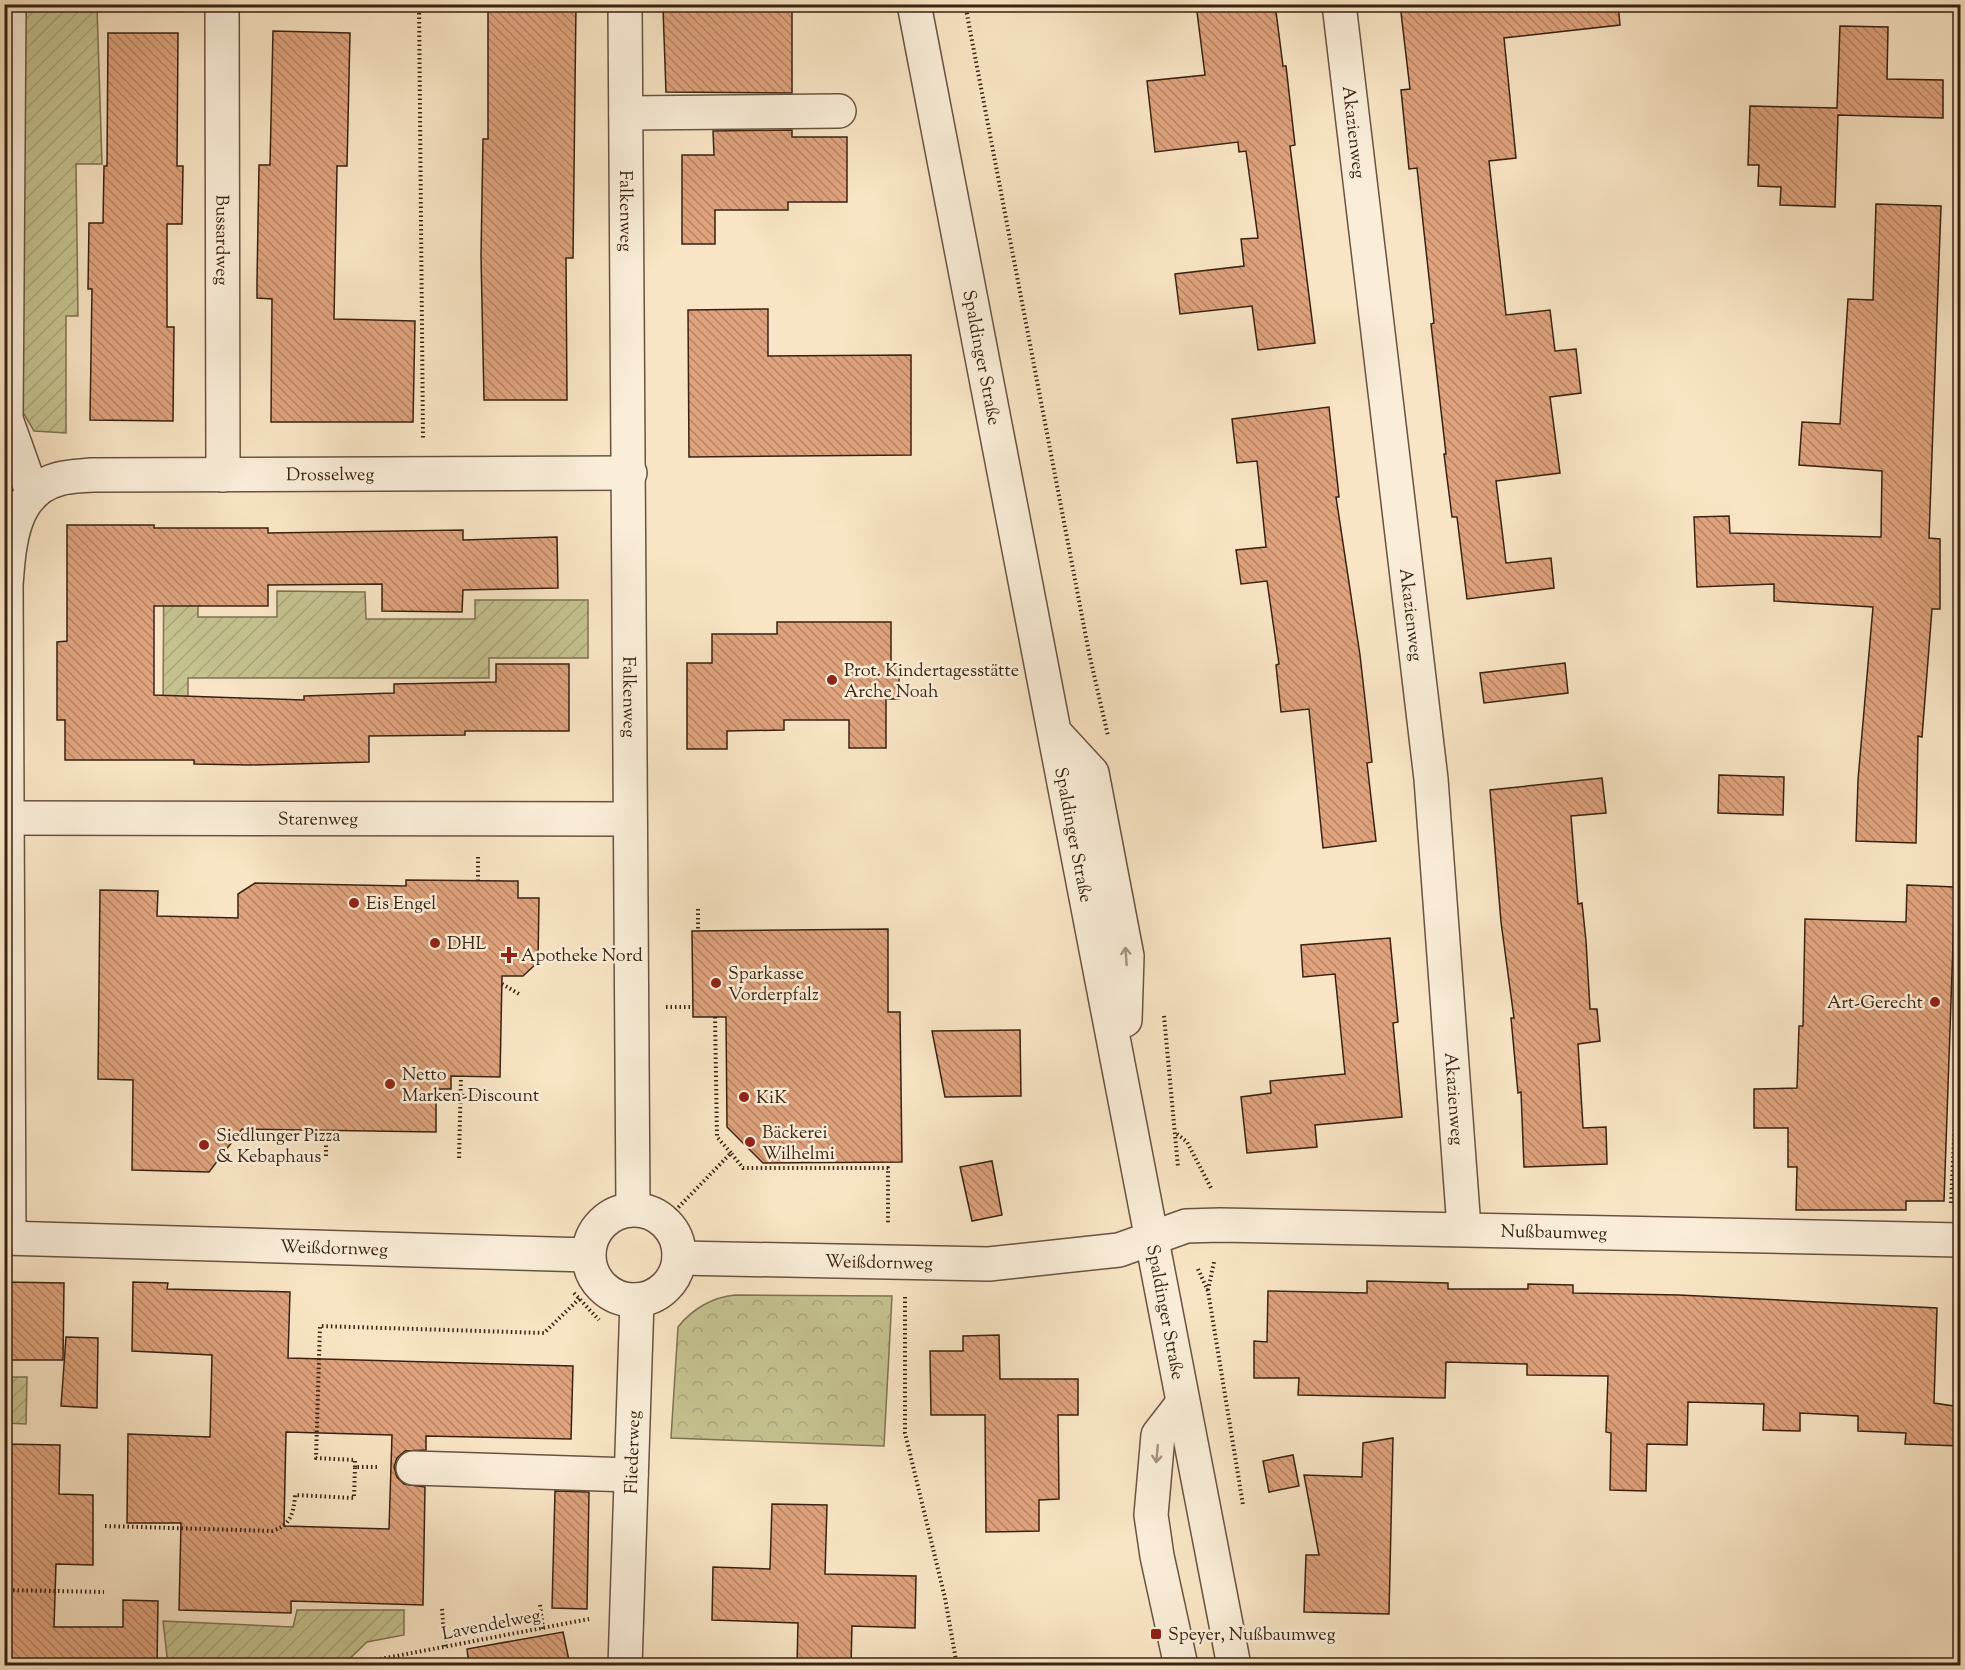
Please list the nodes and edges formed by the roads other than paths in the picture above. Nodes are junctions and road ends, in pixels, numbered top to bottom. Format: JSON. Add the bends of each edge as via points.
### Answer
{"nodes":[{"id":1,"x":9,"y":4,"type":"edge"},
{"id":2,"x":222,"y":4,"type":"edge"},
{"id":3,"x":625,"y":4,"type":"edge"},
{"id":4,"x":914,"y":4,"type":"edge"},
{"id":5,"x":1339,"y":4,"type":"edge"},
{"id":6,"x":839,"y":111,"type":"dead end"},
{"id":7,"x":626,"y":113,"type":"junction"},
{"id":8,"x":5,"y":418,"type":"edge"},
{"id":9,"x":630,"y":473,"type":"junction"},
{"id":10,"x":223,"y":475,"type":"junction"},
{"id":11,"x":32,"y":492,"type":"junction"},
{"id":12,"x":7,"y":818,"type":"edge"},
{"id":13,"x":630,"y":819,"type":"junction"},
{"id":14,"x":633,"y":1209,"type":"junction"},
{"id":15,"x":1464,"y":1228,"type":"junction"},
{"id":16,"x":7,"y":1238,"type":"edge"},
{"id":17,"x":1152,"y":1239,"type":"junction"},
{"id":18,"x":1953,"y":1240,"type":"edge"},
{"id":19,"x":588,"y":1255,"type":"junction"},
{"id":20,"x":679,"y":1258,"type":"junction"},
{"id":21,"x":637,"y":1300,"type":"junction"},
{"id":22,"x":1182,"y":1404,"type":"junction"},
{"id":23,"x":413,"y":1468,"type":"road end"},
{"id":24,"x":631,"y":1475,"type":"junction"},
{"id":25,"x":625,"y":1665,"type":"edge"},
{"id":26,"x":1181,"y":1665,"type":"edge"},
{"id":27,"x":1234,"y":1665,"type":"edge"}],
"edges":[{"from":1,"to":8,"type":"street"},
{"from":2,"to":10,"type":"street","name":"Bussardweg"},
{"from":3,"to":7,"type":"street","name":"Falkenweg"},
{"from":4,"to":17,"type":"street","name":"Spaldinger Straße"},
{"from":5,"to":15,"type":"street","name":"Akazienweg","via":[[1431,779]]},
{"from":6,"to":7,"type":"street"},
{"from":7,"to":9,"type":"street","name":"Falkenweg"},
{"from":8,"to":11,"type":"street"},
{"from":9,"to":10,"type":"street","name":"Drosselweg"},
{"from":9,"to":13,"type":"street","name":"Falkenweg"},
{"from":10,"to":11,"type":"street","name":"Drosselweg","via":[[92,475],[59,479]]},
{"from":11,"to":12,"type":"street","via":[[17,518],[9,548],[6,585]]},
{"from":12,"to":13,"type":"street","name":"Starenweg"},
{"from":12,"to":16,"type":"street"},
{"from":13,"to":14,"type":"street","name":"Falkenweg"},
{"from":14,"to":19,"type":"street","via":[[615,1213],[601,1223]]},
{"from":14,"to":20,"type":"street","via":[[650,1212],[664,1221],[675,1238]]},
{"from":15,"to":17,"type":"street","name":"Nußbaumweg","via":[[1186,1226]]},
{"from":15,"to":18,"type":"street","name":"Nußbaumweg"},
{"from":16,"to":19,"type":"street","name":"Weißdornweg"},
{"from":17,"to":20,"type":"street","name":"Weißdornweg","via":[[1119,1250],[988,1264]]},
{"from":17,"to":22,"type":"street","name":"Spaldinger Straße"},
{"from":19,"to":21,"type":"street","via":[[591,1270],[609,1292]]},
{"from":20,"to":21,"type":"street","via":[[676,1270],[661,1290]]},
{"from":21,"to":24,"type":"street","name":"Fliederweg"},
{"from":22,"to":26,"type":"street","one_way":true,"via":[[1158,1435],[1151,1515]]},
{"from":22,"to":27,"type":"street","name":"Spaldinger Straße"},
{"from":23,"to":24,"type":"street"},
{"from":24,"to":25,"type":"street","name":"Fliederweg"}]}
